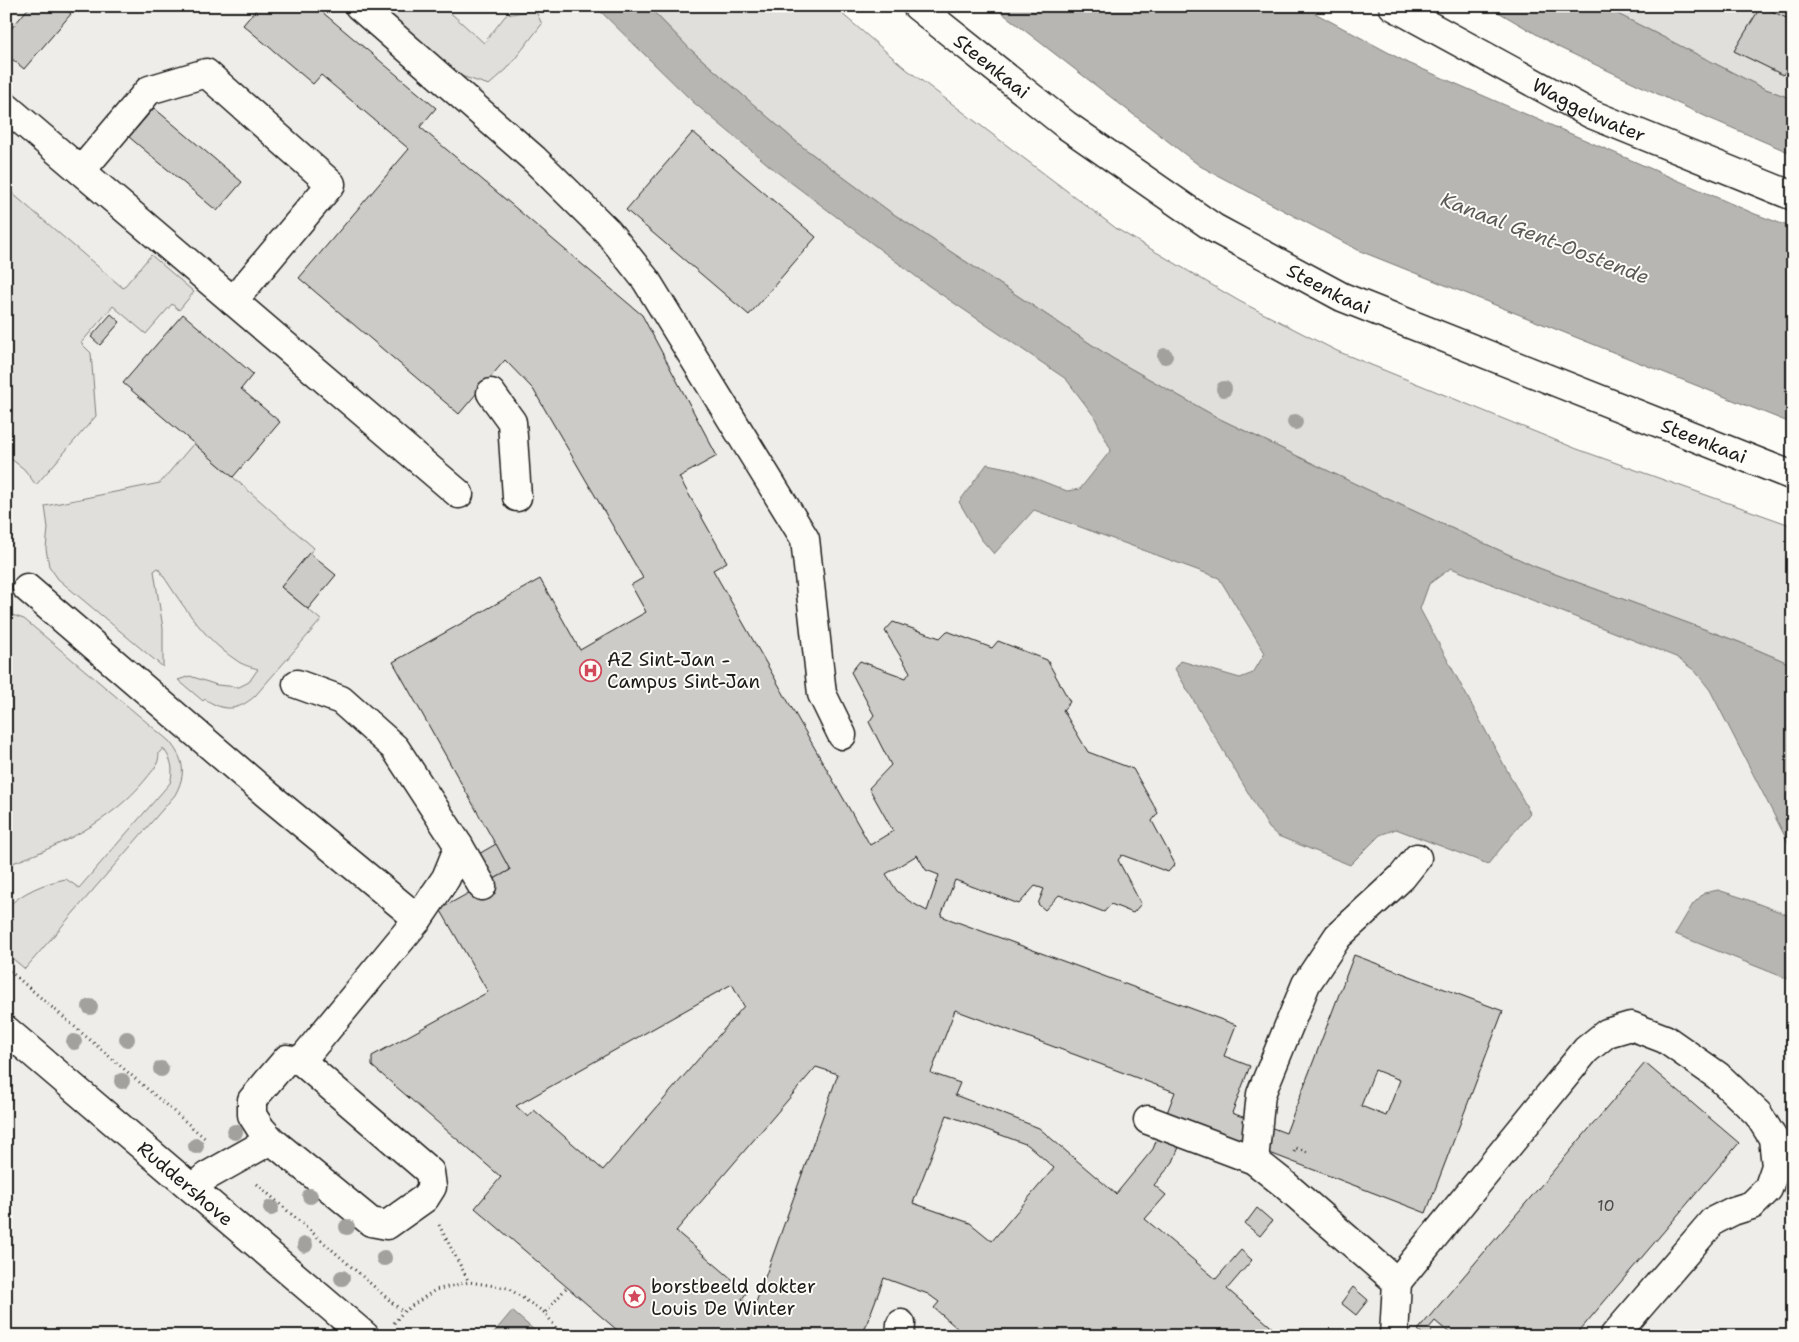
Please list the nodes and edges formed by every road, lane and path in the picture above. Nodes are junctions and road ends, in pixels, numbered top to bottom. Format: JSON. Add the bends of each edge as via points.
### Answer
{"nodes":[{"id":1,"x":359,"y":6,"type":"edge"},
{"id":2,"x":917,"y":6,"type":"edge"},
{"id":3,"x":1393,"y":6,"type":"edge"},
{"id":4,"x":6,"y":107,"type":"edge"},
{"id":5,"x":81,"y":171,"type":"junction"},
{"id":6,"x":1793,"y":196,"type":"edge"},
{"id":7,"x":234,"y":301,"type":"junction"},
{"id":8,"x":491,"y":393,"type":"dead end"},
{"id":9,"x":1793,"y":476,"type":"edge"},
{"id":10,"x":459,"y":494,"type":"dead end"},
{"id":11,"x":517,"y":497,"type":"dead end"},
{"id":12,"x":27,"y":588,"type":"dead end"},
{"id":13,"x":297,"y":684,"type":"dead end"},
{"id":14,"x":842,"y":735,"type":"dead end"},
{"id":15,"x":459,"y":846,"type":"junction"},
{"id":16,"x":1417,"y":858,"type":"dead end"},
{"id":17,"x":482,"y":886,"type":"dead end"},
{"id":18,"x":418,"y":919,"type":"junction"},
{"id":19,"x":6,"y":968,"type":"edge"},
{"id":20,"x":6,"y":1030,"type":"edge"},
{"id":21,"x":301,"y":1061,"type":"junction"},
{"id":22,"x":1148,"y":1120,"type":"dead end"},
{"id":23,"x":270,"y":1140,"type":"junction"},
{"id":24,"x":1254,"y":1160,"type":"junction"},
{"id":25,"x":233,"y":1162,"type":"junction"},
{"id":26,"x":192,"y":1188,"type":"junction"},
{"id":27,"x":425,"y":1198,"type":"junction"},
{"id":28,"x":469,"y":1282,"type":"junction"},
{"id":29,"x":1397,"y":1282,"type":"junction"},
{"id":30,"x":567,"y":1287,"type":"dead end"},
{"id":31,"x":545,"y":1313,"type":"junction"},
{"id":32,"x":365,"y":1336,"type":"edge"},
{"id":33,"x":562,"y":1336,"type":"edge"},
{"id":34,"x":1394,"y":1336,"type":"edge"},
{"id":35,"x":1614,"y":1336,"type":"edge"}],
"edges":[{"from":1,"to":14,"type":"street","via":[[534,159],[608,232],[646,280],[805,539],[822,694]]},
{"from":2,"to":9,"type":"street","name":"Steenkaai","via":[[1066,125],[1214,228],[1342,297]]},
{"from":3,"to":6,"type":"street","name":"Waggelwater","via":[[1591,114]]},
{"from":4,"to":5,"type":"street"},
{"from":5,"to":7,"type":"street"},
{"from":5,"to":7,"type":"street","via":[[149,90],[206,73],[331,184]]},
{"from":7,"to":10,"type":"street"},
{"from":8,"to":11,"type":"street","via":[[512,422]]},
{"from":12,"to":18,"type":"street"},
{"from":13,"to":15,"type":"street","via":[[341,700],[395,748]]},
{"from":15,"to":17,"type":"street"},
{"from":15,"to":18,"type":"street","via":[[446,878]]},
{"from":16,"to":24,"type":"street","via":[[1402,877],[1338,936],[1306,984],[1261,1094]]},
{"from":18,"to":21,"type":"street"},
{"from":19,"to":25,"type":"path"},
{"from":20,"to":26,"type":"street","name":"Ruddershove"},
{"from":21,"to":23,"type":"street","via":[[287,1059],[252,1100],[252,1115]]},
{"from":21,"to":27,"type":"street","via":[[430,1172],[432,1187]]},
{"from":22,"to":24,"type":"street"},
{"from":23,"to":25,"type":"street"},
{"from":23,"to":27,"type":"street","via":[[371,1222],[387,1225]]},
{"from":24,"to":29,"type":"street"},
{"from":25,"to":26,"type":"street"},
{"from":25,"to":28,"type":"path","via":[[403,1312],[436,1290]]},
{"from":26,"to":32,"type":"street","name":"Ruddershove"},
{"from":27,"to":28,"type":"path"},
{"from":28,"to":31,"type":"path","via":[[508,1288]]},
{"from":29,"to":34,"type":"street"},
{"from":29,"to":35,"type":"street","via":[[1586,1050],[1607,1033],[1631,1026],[1665,1039],[1718,1076],[1758,1114],[1773,1138],[1776,1166],[1768,1190],[1752,1205],[1713,1221]]},
{"from":30,"to":31,"type":"path"},
{"from":31,"to":33,"type":"path"}]}
